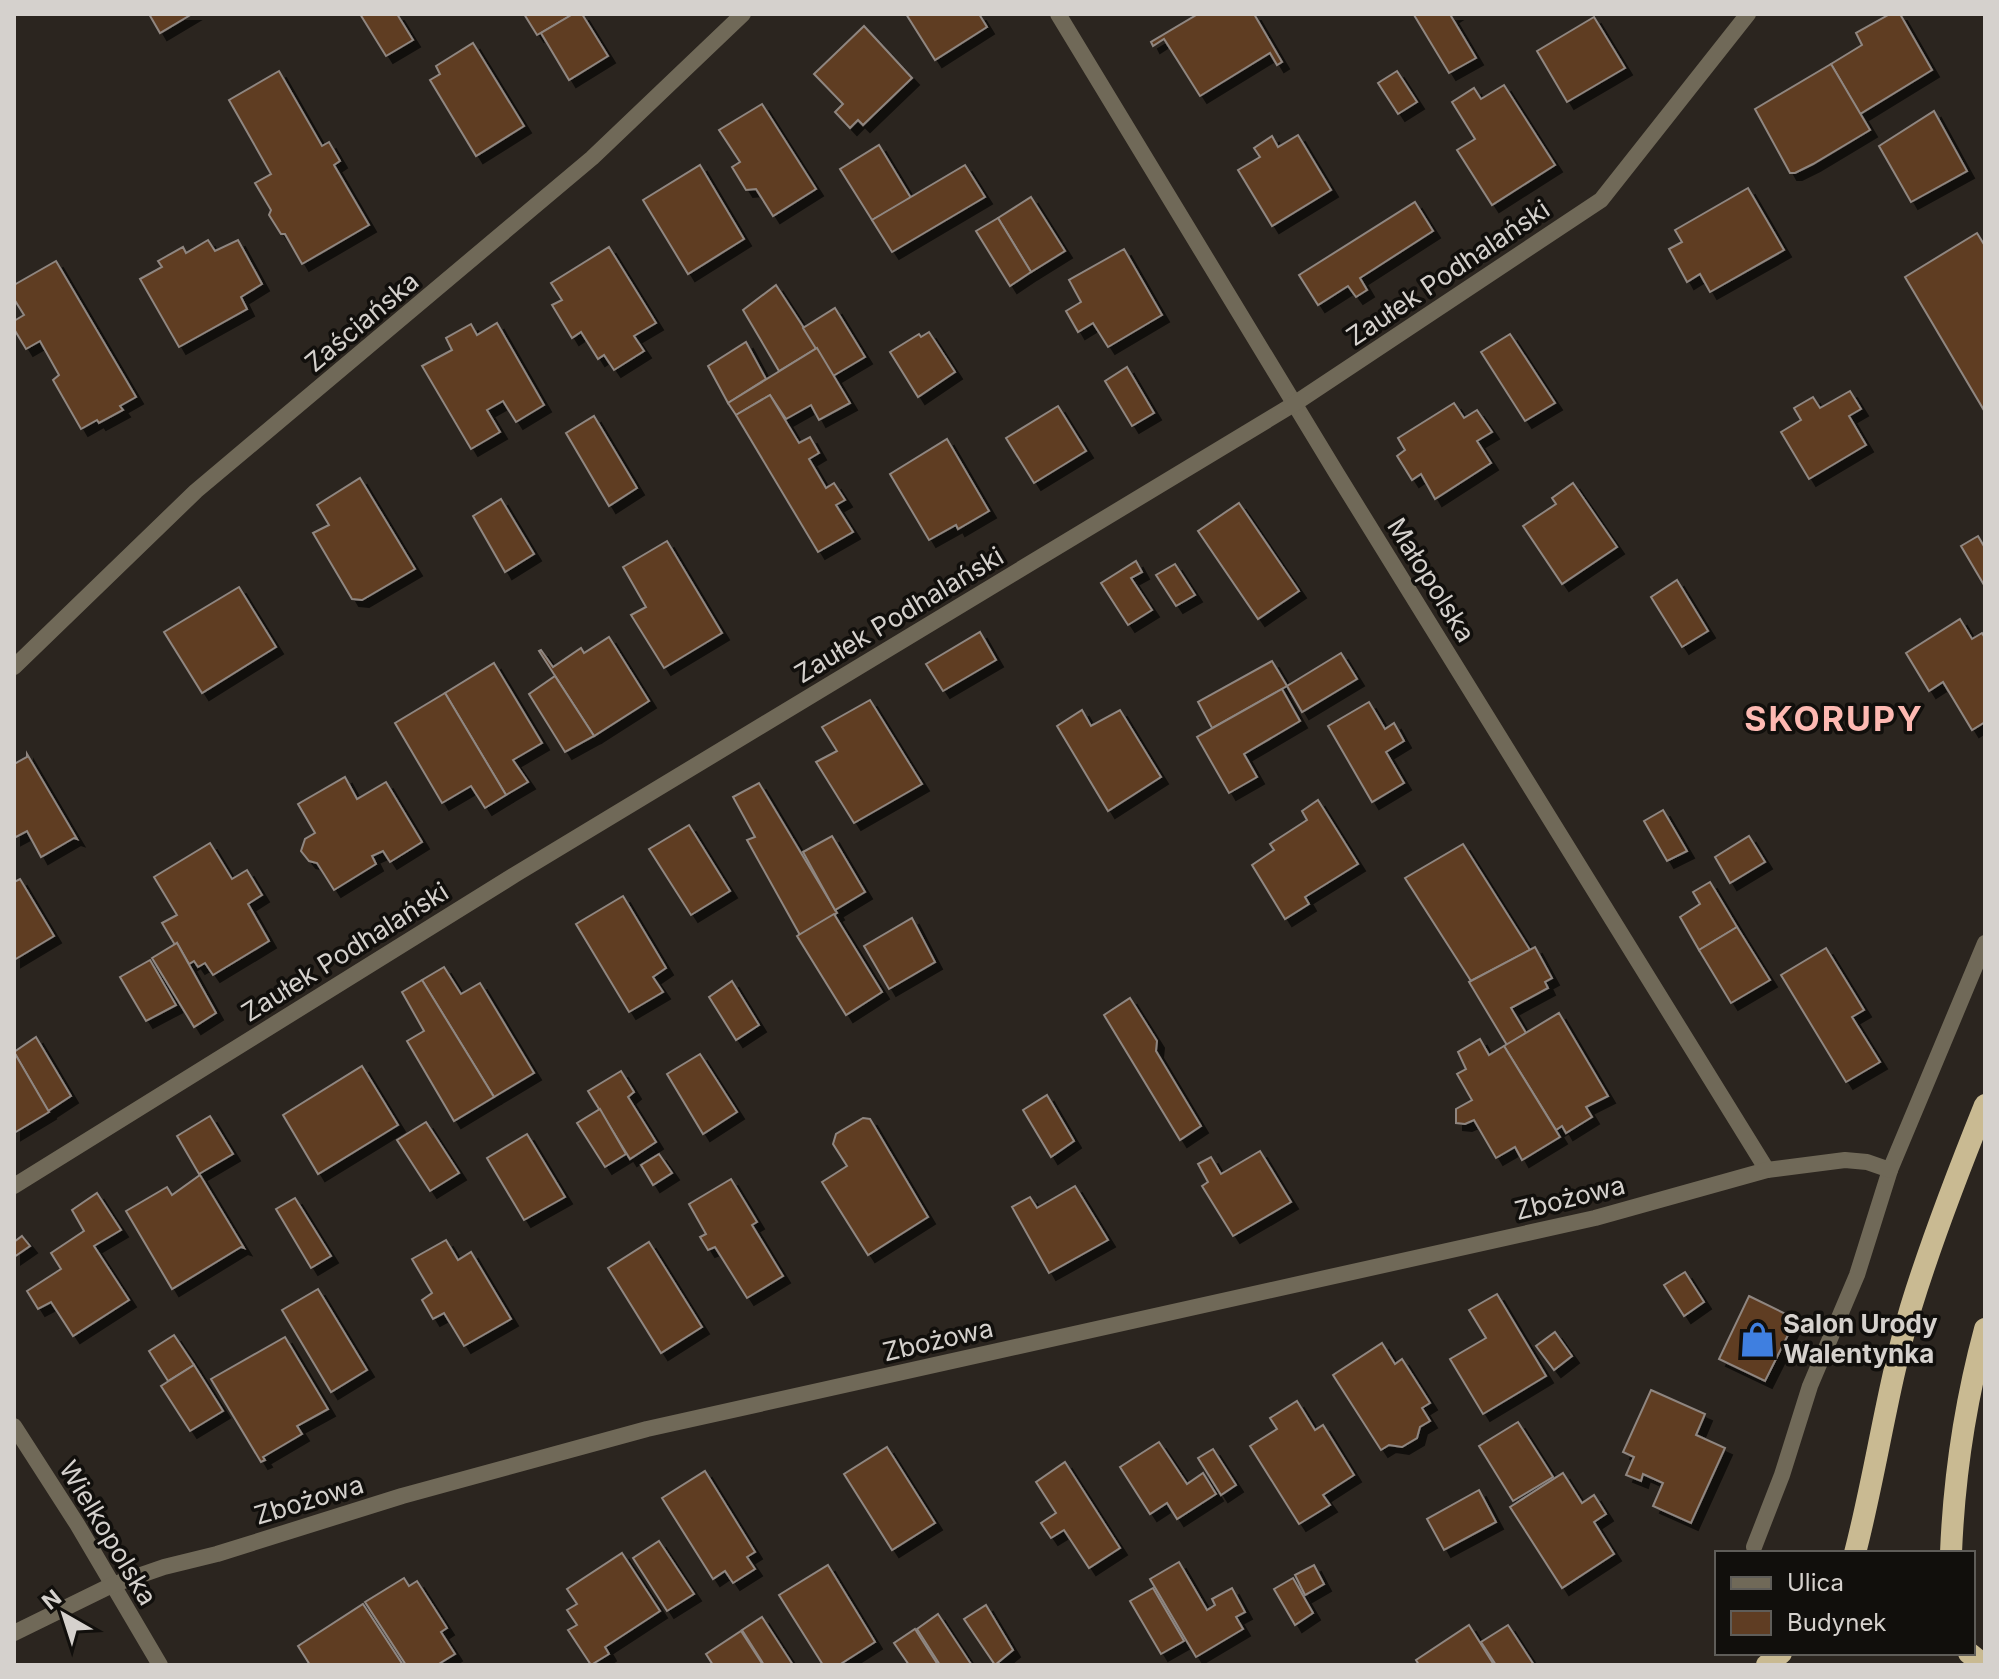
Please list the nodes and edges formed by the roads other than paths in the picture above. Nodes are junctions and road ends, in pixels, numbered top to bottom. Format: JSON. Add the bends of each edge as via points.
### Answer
{"nodes":[{"id":1,"x":1058,"y":14,"type":"edge"},
{"id":2,"x":1748,"y":14,"type":"edge"},
{"id":3,"x":732,"y":18,"type":"edge"},
{"id":4,"x":1294,"y":404,"type":"junction"},
{"id":5,"x":14,"y":667,"type":"edge"},
{"id":6,"x":1985,"y":943,"type":"edge"},
{"id":7,"x":1985,"y":1105,"type":"edge"},
{"id":8,"x":1767,"y":1170,"type":"junction"},
{"id":9,"x":1890,"y":1170,"type":"junction"},
{"id":10,"x":14,"y":1186,"type":"edge"},
{"id":11,"x":1985,"y":1329,"type":"edge"},
{"id":12,"x":14,"y":1426,"type":"edge"},
{"id":13,"x":1754,"y":1547,"type":"dead end"},
{"id":14,"x":1855,"y":1551,"type":"edge"},
{"id":15,"x":1951,"y":1551,"type":"edge"},
{"id":16,"x":112,"y":1585,"type":"junction"},
{"id":17,"x":14,"y":1633,"type":"edge"},
{"id":18,"x":160,"y":1665,"type":"edge"}],
"edges":[{"from":1,"to":4,"type":"street","name":"Małopolska"},
{"from":2,"to":4,"type":"street","name":"Zaułek Podhalański","via":[[1601,200]]},
{"from":3,"to":5,"type":"street","name":"Zaściańska","via":[[592,158],[196,491]]},
{"from":4,"to":8,"type":"street","name":"Małopolska"},
{"from":4,"to":10,"type":"street","name":"Zaułek Podhalański"},
{"from":6,"to":9,"type":"street"},
{"from":7,"to":14,"type":"highway","via":[[1910,1309]]},
{"from":8,"to":9,"type":"street","name":"Zbożowa","via":[[1845,1160]]},
{"from":8,"to":16,"type":"street","name":"Zbożowa","via":[[1595,1218],[647,1429],[402,1496]]},
{"from":9,"to":13,"type":"street","via":[[1857,1275],[1810,1386]]},
{"from":11,"to":15,"type":"highway","via":[[1958,1455]]},
{"from":12,"to":16,"type":"street","name":"Wielkopolska"},
{"from":16,"to":17,"type":"street","name":"Zbożowa"},
{"from":16,"to":18,"type":"street","name":"Wielkopolska"}]}
